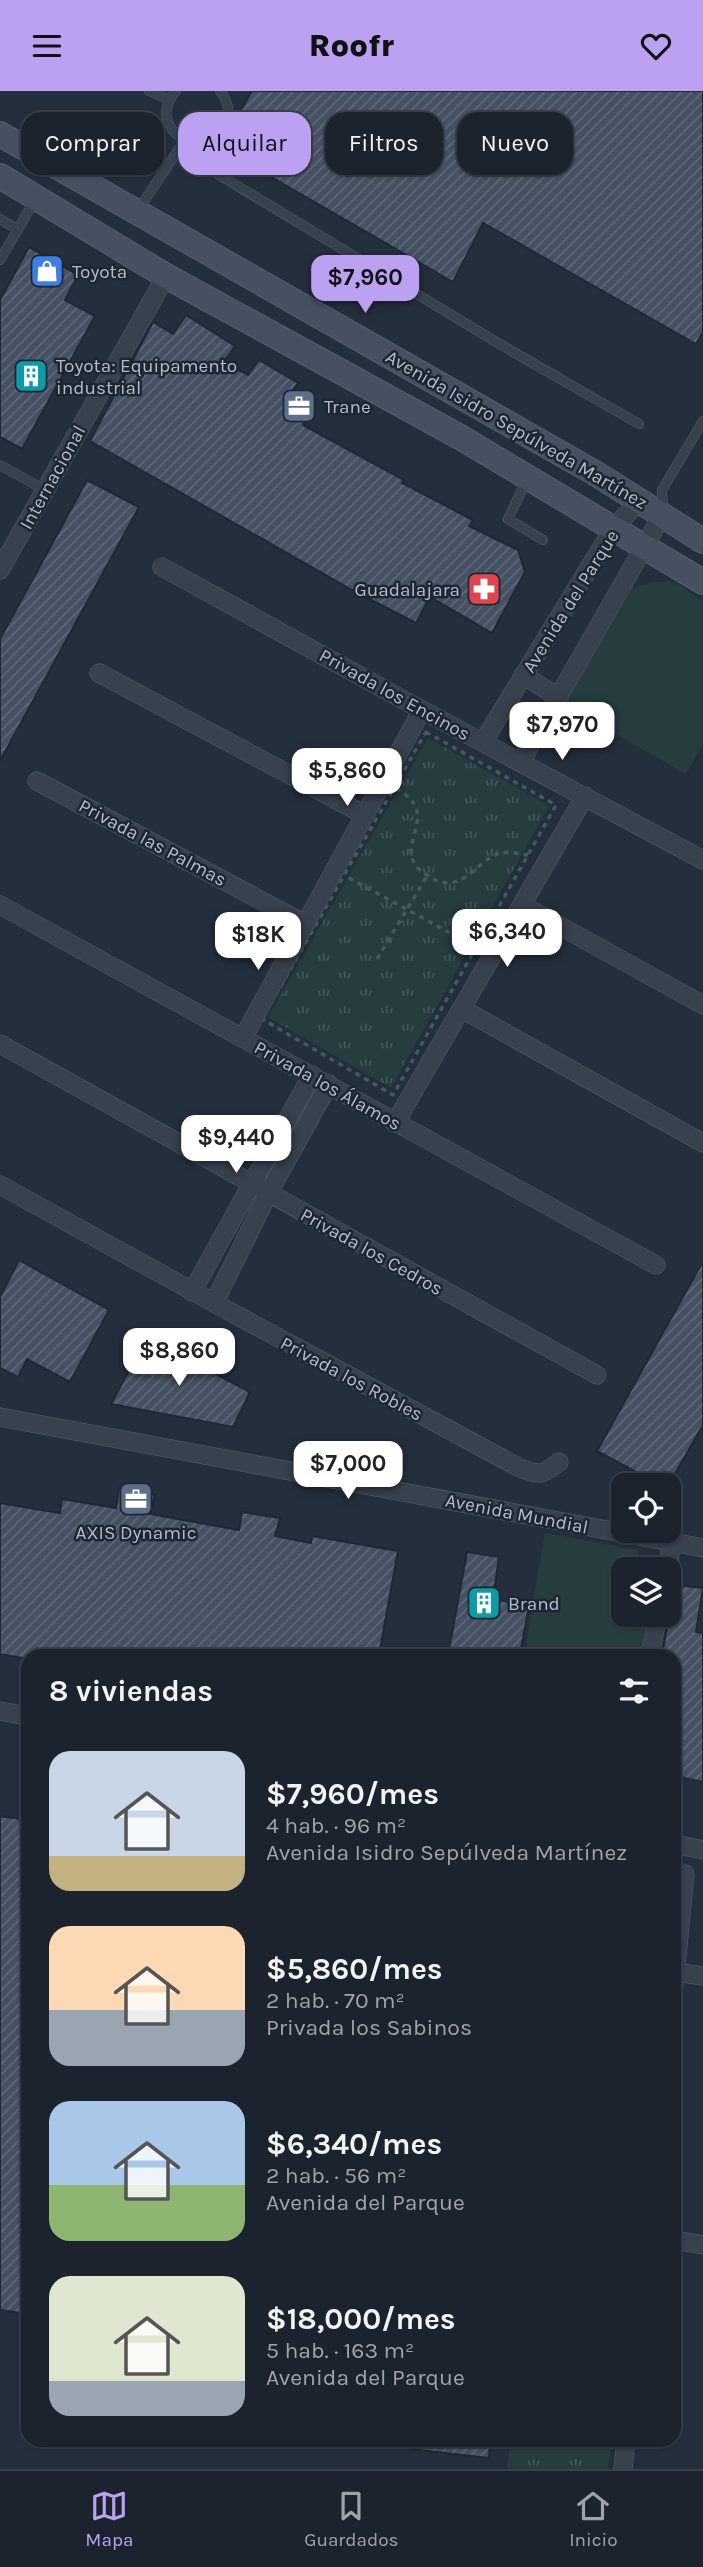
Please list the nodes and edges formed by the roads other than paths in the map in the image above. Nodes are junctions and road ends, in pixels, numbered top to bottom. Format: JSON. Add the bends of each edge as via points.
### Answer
{"nodes":[{"id":1,"x":149,"y":91,"type":"edge"},
{"id":2,"x":176,"y":91,"type":"edge"},
{"id":3,"x":219,"y":91,"type":"edge"},
{"id":4,"x":170,"y":100,"type":"junction"},
{"id":5,"x":229,"y":112,"type":"edge"},
{"id":6,"x":0,"y":134,"type":"edge"},
{"id":7,"x":178,"y":135,"type":"edge"},
{"id":8,"x":178,"y":150,"type":"edge"},
{"id":9,"x":219,"y":175,"type":"edge"},
{"id":10,"x":0,"y":176,"type":"edge"},
{"id":11,"x":37,"y":197,"type":"junction"},
{"id":12,"x":137,"y":212,"type":"junction"},
{"id":13,"x":0,"y":219,"type":"edge"},
{"id":14,"x":18,"y":230,"type":"junction"},
{"id":15,"x":0,"y":260,"type":"edge"},
{"id":16,"x":166,"y":276,"type":"junction"},
{"id":17,"x":703,"y":422,"type":"edge"},
{"id":18,"x":639,"y":424,"type":"dead end"},
{"id":19,"x":0,"y":465,"type":"edge"},
{"id":20,"x":528,"y":478,"type":"junction"},
{"id":21,"x":45,"y":490,"type":"junction"},
{"id":22,"x":655,"y":501,"type":"junction"},
{"id":23,"x":613,"y":529,"type":"junction"},
{"id":24,"x":543,"y":540,"type":"dead end"},
{"id":25,"x":703,"y":541,"type":"edge"},
{"id":26,"x":645,"y":546,"type":"junction"},
{"id":27,"x":162,"y":567,"type":"dead end"},
{"id":28,"x":0,"y":570,"type":"edge"},
{"id":29,"x":703,"y":582,"type":"edge"},
{"id":30,"x":99,"y":673,"type":"dead end"},
{"id":31,"x":523,"y":675,"type":"junction"},
{"id":32,"x":558,"y":697,"type":"junction"},
{"id":33,"x":422,"y":710,"type":"junction"},
{"id":34,"x":483,"y":742,"type":"junction"},
{"id":35,"x":521,"y":762,"type":"junction"},
{"id":36,"x":37,"y":781,"type":"dead end"},
{"id":37,"x":585,"y":796,"type":"junction"},
{"id":38,"x":365,"y":815,"type":"junction"},
{"id":39,"x":703,"y":860,"type":"edge"},
{"id":40,"x":0,"y":905,"type":"edge"},
{"id":41,"x":522,"y":905,"type":"junction"},
{"id":42,"x":305,"y":924,"type":"junction"},
{"id":43,"x":703,"y":1005,"type":"edge"},
{"id":44,"x":461,"y":1009,"type":"junction"},
{"id":45,"x":243,"y":1038,"type":"junction"},
{"id":46,"x":0,"y":1044,"type":"edge"},
{"id":47,"x":312,"y":1075,"type":"junction"},
{"id":48,"x":328,"y":1084,"type":"junction"},
{"id":49,"x":395,"y":1123,"type":"junction"},
{"id":50,"x":703,"y":1143,"type":"edge"},
{"id":51,"x":0,"y":1185,"type":"edge"},
{"id":52,"x":252,"y":1185,"type":"junction"},
{"id":53,"x":268,"y":1195,"type":"junction"},
{"id":54,"x":656,"y":1265,"type":"dead end"},
{"id":55,"x":192,"y":1292,"type":"junction"},
{"id":56,"x":214,"y":1303,"type":"junction"},
{"id":57,"x":597,"y":1375,"type":"dead end"},
{"id":58,"x":0,"y":1416,"type":"edge"},
{"id":59,"x":559,"y":1462,"type":"dead end"},
{"id":60,"x":611,"y":1531,"type":"edge"},
{"id":61,"x":677,"y":1543,"type":"edge"},
{"id":62,"x":703,"y":1548,"type":"edge"},
{"id":63,"x":656,"y":1627,"type":"edge"},
{"id":64,"x":651,"y":1649,"type":"edge"},
{"id":65,"x":0,"y":1711,"type":"edge"},
{"id":66,"x":21,"y":1715,"type":"edge"},
{"id":67,"x":681,"y":1845,"type":"edge"},
{"id":68,"x":703,"y":1850,"type":"edge"},
{"id":69,"x":685,"y":1874,"type":"dead end"},
{"id":70,"x":681,"y":1912,"type":"edge"},
{"id":71,"x":703,"y":1976,"type":"edge"},
{"id":72,"x":681,"y":1978,"type":"edge"},
{"id":73,"x":681,"y":2241,"type":"edge"},
{"id":74,"x":703,"y":2245,"type":"edge"},
{"id":75,"x":625,"y":2447,"type":"edge"},
{"id":76,"x":623,"y":2469,"type":"edge"}],
"edges":[{"from":1,"to":4,"type":"lane"},
{"from":2,"to":4,"type":"lane"},
{"from":3,"to":5,"type":"lane"},
{"from":4,"to":7,"type":"lane","via":[[167,116]]},
{"from":6,"to":12,"type":"main road","name":"Avenida Isidro Sepúlveda Martínez"},
{"from":8,"to":12,"type":"lane"},
{"from":9,"to":18,"type":"lane"},
{"from":10,"to":11,"type":"main road","name":"Avenida Isidro Sepúlveda Martínez"},
{"from":11,"to":14,"type":"lane"},
{"from":11,"to":16,"type":"main road","name":"Avenida Isidro Sepúlveda Martínez"},
{"from":12,"to":22,"type":"main road","name":"Avenida Isidro Sepúlveda Martínez"},
{"from":13,"to":14,"type":"lane"},
{"from":14,"to":15,"type":"lane"},
{"from":16,"to":20,"type":"main road","name":"Avenida Isidro Sepúlveda Martínez"},
{"from":16,"to":21,"type":"street","name":"Internacional"},
{"from":17,"to":22,"type":"lane"},
{"from":19,"to":21,"type":"lane"},
{"from":20,"to":23,"type":"main road","name":"Avenida Isidro Sepúlveda Martínez"},
{"from":20,"to":24,"type":"lane","via":[[508,519]]},
{"from":21,"to":28,"type":"street","name":"Internacional"},
{"from":22,"to":23,"type":"street","name":"Avenida del Parque"},
{"from":22,"to":25,"type":"main road","name":"Avenida Isidro Sepúlveda Martínez"},
{"from":22,"to":26,"type":"street","name":"Avenida del Parque"},
{"from":23,"to":26,"type":"main road","name":"Avenida Isidro Sepúlveda Martínez"},
{"from":23,"to":31,"type":"street","name":"Avenida del Parque"},
{"from":26,"to":29,"type":"main road","name":"Avenida Isidro Sepúlveda Martínez"},
{"from":26,"to":32,"type":"street","name":"Avenida del Parque"},
{"from":27,"to":33,"type":"street","name":"Privada los Encinos"},
{"from":30,"to":38,"type":"street"},
{"from":31,"to":32,"type":"street"},
{"from":31,"to":34,"type":"street","name":"Avenida del Parque"},
{"from":32,"to":35,"type":"street","name":"Avenida del Parque"},
{"from":33,"to":34,"type":"street","name":"Privada los Encinos"},
{"from":33,"to":38,"type":"street"},
{"from":34,"to":35,"type":"street","name":"Privada los Encinos"},
{"from":35,"to":37,"type":"street","name":"Privada los Encinos"},
{"from":36,"to":42,"type":"street","name":"Privada las Palmas"},
{"from":37,"to":39,"type":"street","name":"Privada los Encinos"},
{"from":37,"to":41,"type":"street"},
{"from":38,"to":42,"type":"street"},
{"from":40,"to":45,"type":"street","name":"Privada los Álamos"},
{"from":41,"to":43,"type":"street"},
{"from":41,"to":44,"type":"street"},
{"from":42,"to":45,"type":"street"},
{"from":44,"to":49,"type":"street"},
{"from":44,"to":50,"type":"street"},
{"from":45,"to":47,"type":"street","name":"Privada los Álamos"},
{"from":46,"to":52,"type":"street","name":"Privada los Cedros"},
{"from":47,"to":48,"type":"street","name":"Privada los Álamos"},
{"from":47,"to":52,"type":"street"},
{"from":48,"to":49,"type":"street","name":"Privada los Álamos"},
{"from":48,"to":53,"type":"street"},
{"from":49,"to":54,"type":"street","name":"Privada los Álamos"},
{"from":51,"to":55,"type":"street","name":"Privada los Robles"},
{"from":52,"to":53,"type":"street","name":"Privada los Cedros"},
{"from":52,"to":55,"type":"street"},
{"from":53,"to":56,"type":"street"},
{"from":53,"to":57,"type":"street","name":"Privada los Cedros"},
{"from":55,"to":56,"type":"street","name":"Privada los Robles"},
{"from":56,"to":59,"type":"street","name":"Privada los Robles","via":[[520,1468],[544,1473]]},
{"from":58,"to":60,"type":"street","name":"Avenida Mundial"},
{"from":61,"to":62,"type":"street","name":"Avenida Mundial"},
{"from":63,"to":64,"type":"street"},
{"from":65,"to":66,"type":"street"},
{"from":67,"to":68,"type":"street"},
{"from":69,"to":70,"type":"street"},
{"from":71,"to":72,"type":"street"},
{"from":73,"to":74,"type":"street"},
{"from":75,"to":76,"type":"street"}]}
